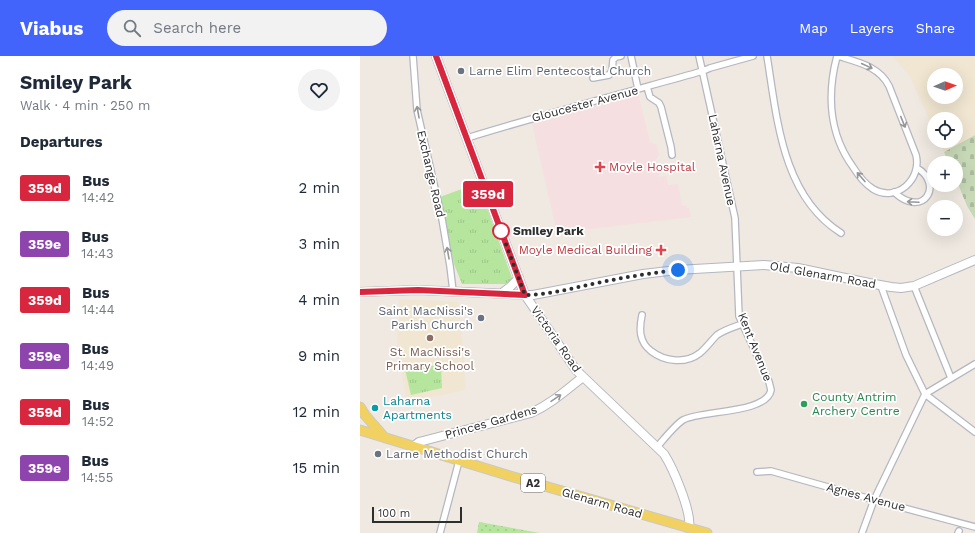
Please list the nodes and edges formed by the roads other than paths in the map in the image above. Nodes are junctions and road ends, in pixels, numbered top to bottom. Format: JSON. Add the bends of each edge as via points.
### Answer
{"nodes":[{"id":1,"x":414,"y":56,"type":"edge"},
{"id":2,"x":436,"y":56,"type":"edge"},
{"id":3,"x":621,"y":56,"type":"edge"},
{"id":4,"x":631,"y":56,"type":"edge"},
{"id":5,"x":699,"y":56,"type":"edge"},
{"id":6,"x":753,"y":56,"type":"edge"},
{"id":7,"x":767,"y":56,"type":"edge"},
{"id":8,"x":837,"y":56,"type":"edge"},
{"id":9,"x":703,"y":71,"type":"junction"},
{"id":10,"x":593,"y":78,"type":"dead end"},
{"id":11,"x":647,"y":87,"type":"junction"},
{"id":12,"x":638,"y":89,"type":"junction"},
{"id":13,"x":467,"y":138,"type":"junction"},
{"id":14,"x":672,"y":155,"type":"dead end"},
{"id":15,"x":917,"y":168,"type":"junction"},
{"id":16,"x":894,"y":192,"type":"junction"},
{"id":17,"x":841,"y":233,"type":"dead end"},
{"id":18,"x":975,"y":260,"type":"edge"},
{"id":19,"x":737,"y":266,"type":"junction"},
{"id":20,"x":519,"y":278,"type":"junction"},
{"id":21,"x":881,"y":286,"type":"junction"},
{"id":22,"x":914,"y":286,"type":"junction"},
{"id":23,"x":453,"y":291,"type":"junction"},
{"id":24,"x":360,"y":292,"type":"edge"},
{"id":25,"x":502,"y":293,"type":"junction"},
{"id":26,"x":525,"y":295,"type":"junction"},
{"id":27,"x":642,"y":315,"type":"dead end"},
{"id":28,"x":742,"y":324,"type":"junction"},
{"id":29,"x":975,"y":364,"type":"edge"},
{"id":30,"x":583,"y":377,"type":"junction"},
{"id":31,"x":951,"y":378,"type":"junction"},
{"id":32,"x":925,"y":394,"type":"junction"},
{"id":33,"x":360,"y":407,"type":"edge"},
{"id":34,"x":360,"y":430,"type":"edge"},
{"id":35,"x":975,"y":432,"type":"edge"},
{"id":36,"x":385,"y":438,"type":"junction"},
{"id":37,"x":414,"y":446,"type":"junction"},
{"id":38,"x":657,"y":447,"type":"junction"},
{"id":39,"x":459,"y":461,"type":"junction"},
{"id":40,"x":756,"y":472,"type":"dead end"},
{"id":41,"x":874,"y":500,"type":"junction"},
{"id":42,"x":975,"y":527,"type":"edge"},
{"id":43,"x":689,"y":528,"type":"junction"},
{"id":44,"x":440,"y":533,"type":"edge"},
{"id":45,"x":707,"y":533,"type":"edge"},
{"id":46,"x":862,"y":533,"type":"edge"}],
"edges":[{"from":23,"to":1,"type":"street","name":"Exchange Road","one_way":true,"via":[[442,219],[417,110]]},
{"from":2,"to":13,"type":"street","name":"Victoria Road"},
{"from":3,"to":10,"type":"street","via":[[613,60],[609,75]]},
{"from":4,"to":12,"type":"street"},
{"from":5,"to":9,"type":"street","name":"Laharna Avenue"},
{"from":6,"to":9,"type":"street","name":"Gloucester Avenue"},
{"from":7,"to":17,"type":"street","via":[[780,135],[790,166],[810,204],[826,223]]},
{"from":8,"to":15,"type":"street","one_way":true,"via":[[871,67],[882,76],[889,86],[916,155]]},
{"from":16,"to":8,"type":"street","one_way":true,"via":[[878,191],[866,183],[849,161],[840,143],[832,118],[831,98]]},
{"from":9,"to":11,"type":"street","name":"Gloucester Avenue"},
{"from":9,"to":19,"type":"street","name":"Laharna Avenue","via":[[734,218]]},
{"from":11,"to":12,"type":"street","name":"Gloucester Avenue"},
{"from":11,"to":14,"type":"street","via":[[650,97],[661,107]]},
{"from":12,"to":13,"type":"street","name":"Gloucester Avenue"},
{"from":13,"to":20,"type":"street","name":"Victoria Road"},
{"from":15,"to":16,"type":"street","via":[[910,183]]},
{"from":15,"to":16,"type":"street","one_way":true,"via":[[925,174],[930,186],[930,192],[926,197],[921,202],[913,203],[903,200]]},
{"from":18,"to":22,"type":"street","name":"Old Glenarm Road"},
{"from":19,"to":21,"type":"street","name":"Old Glenarm Road","via":[[783,266]]},
{"from":19,"to":26,"type":"street","name":"Old Glenarm Road","via":[[643,274],[566,290]]},
{"from":19,"to":28,"type":"street","name":"Kent Avenue","via":[[738,311]]},
{"from":20,"to":25,"type":"street"},
{"from":20,"to":26,"type":"street","name":"Victoria Road"},
{"from":21,"to":22,"type":"street","name":"Old Glenarm Road"},
{"from":21,"to":32,"type":"street","via":[[906,355]]},
{"from":22,"to":31,"type":"street"},
{"from":23,"to":24,"type":"street","name":"Old Glenarm Road"},
{"from":23,"to":25,"type":"street","name":"Old Glenarm Road"},
{"from":25,"to":26,"type":"street","name":"Old Glenarm Road"},
{"from":26,"to":30,"type":"street","name":"Victoria Road"},
{"from":27,"to":28,"type":"street","via":[[640,334],[646,347],[661,357],[675,360],[687,359],[698,354],[719,334]]},
{"from":28,"to":38,"type":"street","name":"Kent Avenue","via":[[771,386],[770,395],[748,407],[683,420]]},
{"from":29,"to":31,"type":"street"},
{"from":37,"to":30,"type":"street","name":"Princes Gardens","one_way":true,"via":[[419,442],[531,413],[571,388]]},
{"from":30,"to":38,"type":"street","name":"Victoria Road"},
{"from":31,"to":32,"type":"street"},
{"from":32,"to":35,"type":"street"},
{"from":32,"to":41,"type":"street"},
{"from":33,"to":36,"type":"main road"},
{"from":34,"to":36,"type":"main road","name":"Glenarm Road","number":"A2"},
{"from":36,"to":37,"type":"main road","name":"Glenarm Road","number":"A2"},
{"from":37,"to":39,"type":"main road","name":"Glenarm Road","number":"A2"},
{"from":38,"to":43,"type":"street","name":"Victoria Road","via":[[667,459],[680,490],[689,516]]},
{"from":39,"to":43,"type":"main road","name":"Glenarm Road","number":"A2"},
{"from":39,"to":44,"type":"street"},
{"from":40,"to":41,"type":"street","name":"Agnes Avenue","via":[[771,471]]},
{"from":41,"to":42,"type":"street","name":"Agnes Avenue"},
{"from":41,"to":46,"type":"street"},
{"from":43,"to":45,"type":"main road","name":"Glenarm Road","number":"A2"}]}
